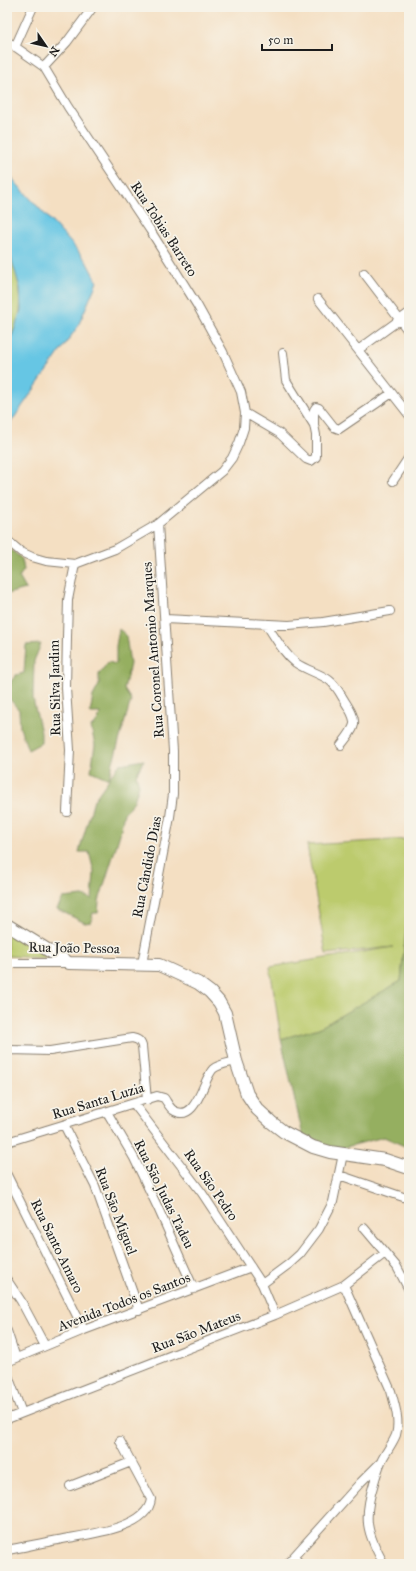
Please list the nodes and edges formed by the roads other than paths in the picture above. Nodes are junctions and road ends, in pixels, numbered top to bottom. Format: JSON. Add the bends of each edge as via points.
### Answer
{"nodes":[{"id":1,"x":33,"y":7,"type":"edge"},
{"id":2,"x":93,"y":7,"type":"edge"},
{"id":3,"x":7,"y":41,"type":"edge"},
{"id":4,"x":16,"y":47,"type":"junction"},
{"id":5,"x":44,"y":67,"type":"junction"},
{"id":6,"x":364,"y":273,"type":"dead end"},
{"id":7,"x":318,"y":299,"type":"dead end"},
{"id":8,"x":409,"y":313,"type":"edge"},
{"id":9,"x":399,"y":320,"type":"junction"},
{"id":10,"x":409,"y":332,"type":"edge"},
{"id":11,"x":358,"y":350,"type":"junction"},
{"id":12,"x":284,"y":353,"type":"dead end"},
{"id":13,"x":392,"y":393,"type":"junction"},
{"id":14,"x":245,"y":413,"type":"junction"},
{"id":15,"x":409,"y":415,"type":"edge"},
{"id":16,"x":314,"y":425,"type":"junction"},
{"id":17,"x":409,"y":457,"type":"edge"},
{"id":18,"x":394,"y":480,"type":"dead end"},
{"id":19,"x":158,"y":524,"type":"junction"},
{"id":20,"x":7,"y":540,"type":"edge"},
{"id":21,"x":74,"y":564,"type":"junction"},
{"id":22,"x":390,"y":611,"type":"dead end"},
{"id":23,"x":165,"y":619,"type":"junction"},
{"id":24,"x":266,"y":624,"type":"junction"},
{"id":25,"x":341,"y":745,"type":"dead end"},
{"id":26,"x":174,"y":774,"type":"joint"},
{"id":27,"x":67,"y":812,"type":"dead end"},
{"id":28,"x":7,"y":925,"type":"edge"},
{"id":29,"x":7,"y":963,"type":"edge"},
{"id":30,"x":69,"y":963,"type":"junction"},
{"id":31,"x":142,"y":964,"type":"junction"},
{"id":32,"x":7,"y":1053,"type":"edge"},
{"id":33,"x":236,"y":1061,"type":"junction"},
{"id":34,"x":147,"y":1100,"type":"junction"},
{"id":35,"x":134,"y":1104,"type":"junction"},
{"id":36,"x":107,"y":1112,"type":"junction"},
{"id":37,"x":64,"y":1125,"type":"junction"},
{"id":38,"x":7,"y":1142,"type":"edge"},
{"id":39,"x":344,"y":1154,"type":"junction"},
{"id":40,"x":407,"y":1169,"type":"edge"},
{"id":41,"x":7,"y":1175,"type":"edge"},
{"id":42,"x":339,"y":1175,"type":"junction"},
{"id":43,"x":409,"y":1199,"type":"edge"},
{"id":44,"x":364,"y":1228,"type":"dead end"},
{"id":45,"x":385,"y":1253,"type":"junction"},
{"id":46,"x":251,"y":1267,"type":"junction"},
{"id":47,"x":7,"y":1280,"type":"edge"},
{"id":48,"x":262,"y":1284,"type":"junction"},
{"id":49,"x":344,"y":1285,"type":"junction"},
{"id":50,"x":194,"y":1289,"type":"junction"},
{"id":51,"x":409,"y":1290,"type":"edge"},
{"id":52,"x":139,"y":1310,"type":"junction"},
{"id":53,"x":275,"y":1315,"type":"junction"},
{"id":54,"x":84,"y":1330,"type":"junction"},
{"id":55,"x":7,"y":1332,"type":"edge"},
{"id":56,"x":45,"y":1346,"type":"junction"},
{"id":57,"x":16,"y":1358,"type":"junction"},
{"id":58,"x":7,"y":1362,"type":"edge"},
{"id":59,"x":7,"y":1373,"type":"edge"},
{"id":60,"x":22,"y":1413,"type":"junction"},
{"id":61,"x":7,"y":1419,"type":"edge"},
{"id":62,"x":120,"y":1441,"type":"dead end"},
{"id":63,"x":131,"y":1462,"type":"junction"},
{"id":64,"x":381,"y":1462,"type":"junction"},
{"id":65,"x":70,"y":1486,"type":"dead end"},
{"id":66,"x":7,"y":1550,"type":"edge"},
{"id":67,"x":294,"y":1557,"type":"junction"},
{"id":68,"x":287,"y":1564,"type":"edge"},
{"id":69,"x":300,"y":1564,"type":"edge"},
{"id":70,"x":384,"y":1564,"type":"edge"}],
"edges":[{"from":1,"to":4,"type":"street"},
{"from":2,"to":5,"type":"street","via":[[67,42]]},
{"from":3,"to":4,"type":"street"},
{"from":4,"to":5,"type":"street"},
{"from":5,"to":14,"type":"street","name":"Rua Tobias Barreto","via":[[150,230],[224,352],[241,392]]},
{"from":6,"to":9,"type":"street"},
{"from":7,"to":11,"type":"street"},
{"from":8,"to":9,"type":"street"},
{"from":9,"to":10,"type":"street"},
{"from":9,"to":11,"type":"street"},
{"from":11,"to":13,"type":"street"},
{"from":12,"to":16,"type":"street","via":[[286,380]]},
{"from":13,"to":15,"type":"street"},
{"from":13,"to":16,"type":"street","via":[[339,429],[334,427],[316,407]]},
{"from":14,"to":16,"type":"street","via":[[279,433],[309,460],[316,457]]},
{"from":14,"to":19,"type":"street","name":"Rua Tobias Barreto","via":[[239,443],[222,471]]},
{"from":17,"to":18,"type":"street"},
{"from":19,"to":21,"type":"street","name":"Rua Tobias Barreto","via":[[115,549]]},
{"from":19,"to":23,"type":"street","name":"Rua Coronel Antonio Marques"},
{"from":20,"to":21,"type":"street","via":[[21,552],[32,557]]},
{"from":21,"to":27,"type":"street","name":"Rua Silva Jardim","via":[[68,600],[66,688],[70,750]]},
{"from":22,"to":24,"type":"street","via":[[318,623]]},
{"from":23,"to":24,"type":"street"},
{"from":23,"to":26,"type":"street","name":"Rua Coronel Antonio Marques"},
{"from":24,"to":25,"type":"street","via":[[291,658],[334,685],[355,717],[352,730]]},
{"from":26,"to":31,"type":"street","name":"Rua Cândido Dias","via":[[170,817]]},
{"from":28,"to":30,"type":"street"},
{"from":29,"to":30,"type":"street","name":"Rua João Pessoa"},
{"from":30,"to":31,"type":"street","name":"Rua João Pessoa"},
{"from":31,"to":33,"type":"street","name":"Rua João Pessoa","via":[[158,965],[198,983],[210,992],[225,1013]]},
{"from":32,"to":34,"type":"street","via":[[10,1050],[50,1051],[136,1039],[141,1043]]},
{"from":33,"to":34,"type":"street","name":"Rua Santa Luzia","via":[[214,1069],[195,1105],[188,1111],[174,1111],[162,1097],[156,1096]]},
{"from":33,"to":39,"type":"street","name":"Rua João Pessoa","via":[[247,1094],[271,1122],[313,1147]]},
{"from":34,"to":35,"type":"street","name":"Rua Santa Luzia"},
{"from":35,"to":36,"type":"street","name":"Rua Santa Luzia"},
{"from":35,"to":46,"type":"street","name":"Rua São Pedro","via":[[202,1193]]},
{"from":36,"to":37,"type":"street","name":"Rua Santa Luzia"},
{"from":36,"to":50,"type":"street","name":"Rua São Judas Tadeu","via":[[141,1172]]},
{"from":37,"to":38,"type":"street","name":"Rua Santa Luzia"},
{"from":37,"to":52,"type":"street","name":"Rua São Miguel","via":[[95,1186]]},
{"from":39,"to":40,"type":"street","name":"Rua João Pessoa","via":[[385,1160]]},
{"from":39,"to":42,"type":"street"},
{"from":41,"to":54,"type":"street","name":"Rua Santo Amaro"},
{"from":42,"to":43,"type":"street"},
{"from":42,"to":48,"type":"street","via":[[333,1202],[311,1242],[289,1264]]},
{"from":44,"to":45,"type":"street"},
{"from":45,"to":49,"type":"street","name":"Rua São Mateus"},
{"from":45,"to":51,"type":"street"},
{"from":46,"to":48,"type":"street","name":"Rua São Pedro"},
{"from":46,"to":50,"type":"street","name":"Avenida Todos os Santos"},
{"from":47,"to":56,"type":"street"},
{"from":48,"to":53,"type":"street","name":"Rua São Pedro"},
{"from":49,"to":53,"type":"street","name":"Rua São Mateus"},
{"from":49,"to":64,"type":"street","via":[[396,1406],[396,1435]]},
{"from":50,"to":52,"type":"street","name":"Avenida Todos os Santos"},
{"from":52,"to":54,"type":"street","name":"Avenida Todos os Santos"},
{"from":53,"to":60,"type":"street","name":"Rua São Mateus"},
{"from":54,"to":56,"type":"street","name":"Avenida Todos os Santos"},
{"from":55,"to":57,"type":"street"},
{"from":56,"to":57,"type":"street","name":"Avenida Todos os Santos"},
{"from":57,"to":58,"type":"street","name":"Avenida Todos os Santos"},
{"from":59,"to":60,"type":"street"},
{"from":60,"to":61,"type":"street","name":"Rua São Mateus"},
{"from":62,"to":63,"type":"street"},
{"from":63,"to":65,"type":"street"},
{"from":63,"to":66,"type":"street","via":[[151,1499],[148,1508],[139,1517],[100,1533]]},
{"from":64,"to":67,"type":"street"},
{"from":64,"to":70,"type":"street","via":[[370,1496],[367,1522],[373,1545]]},
{"from":67,"to":68,"type":"street"},
{"from":67,"to":69,"type":"street"}]}
